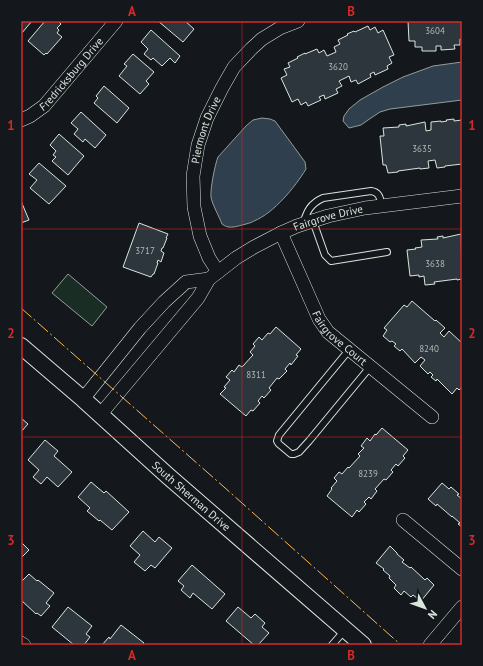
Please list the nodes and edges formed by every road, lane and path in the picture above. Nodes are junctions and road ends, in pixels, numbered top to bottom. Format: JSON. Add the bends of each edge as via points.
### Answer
{"nodes":[{"id":1,"x":298,"y":21,"type":"edge"},
{"id":2,"x":112,"y":22,"type":"edge"},
{"id":3,"x":21,"y":120,"type":"edge"},
{"id":4,"x":462,"y":196,"type":"edge"},
{"id":5,"x":382,"y":206,"type":"junction"},
{"id":6,"x":308,"y":222,"type":"junction"},
{"id":7,"x":281,"y":233,"type":"junction"},
{"id":8,"x":387,"y":252,"type":"dead end"},
{"id":9,"x":213,"y":276,"type":"junction"},
{"id":10,"x":21,"y":346,"type":"edge"},
{"id":11,"x":349,"y":350,"type":"junction"},
{"id":12,"x":370,"y":367,"type":"junction"},
{"id":13,"x":83,"y":399,"type":"junction"},
{"id":14,"x":100,"y":414,"type":"junction"},
{"id":15,"x":432,"y":417,"type":"dead end"},
{"id":16,"x":403,"y":520,"type":"dead end"},
{"id":17,"x":462,"y":569,"type":"edge"},
{"id":18,"x":462,"y":607,"type":"edge"},
{"id":19,"x":345,"y":630,"type":"junction"},
{"id":20,"x":21,"y":643,"type":"edge"},
{"id":21,"x":24,"y":645,"type":"edge"},
{"id":22,"x":332,"y":645,"type":"edge"},
{"id":23,"x":363,"y":645,"type":"edge"},
{"id":24,"x":430,"y":645,"type":"edge"}],
"edges":[{"from":1,"to":9,"type":"street","name":"Piermont Drive","via":[[262,39],[234,67],[207,118],[198,145],[193,176],[193,200],[200,236]]},
{"from":2,"to":3,"type":"street","name":"Fredricksburg Drive","via":[[44,106]]},
{"from":4,"to":5,"type":"street","name":"Fairgrove Drive"},
{"from":5,"to":6,"type":"street","name":"Fairgrove Drive","via":[[352,210]]},
{"from":5,"to":6,"type":"lane","via":[[380,196],[375,191],[323,198],[306,213]]},
{"from":6,"to":7,"type":"street","name":"Fairgrove Drive"},
{"from":6,"to":8,"type":"lane","via":[[325,255],[331,261]]},
{"from":7,"to":9,"type":"street","name":"Fairgrove Drive","via":[[236,258]]},
{"from":7,"to":11,"type":"street","name":"Fairgrove Court","via":[[318,319],[328,332]]},
{"from":9,"to":13,"type":"street","via":[[186,282],[164,302]]},
{"from":9,"to":14,"type":"street","name":"Fairgrove Drive","via":[[198,298]]},
{"from":10,"to":13,"type":"street","name":"South Sherman Drive"},
{"from":11,"to":12,"type":"street","name":"Fairgrove Court"},
{"from":11,"to":12,"type":"lane","via":[[279,435],[277,441],[291,454],[299,452],[309,442]]},
{"from":12,"to":15,"type":"street","name":"Fairgrove Court"},
{"from":13,"to":14,"type":"street","name":"South Sherman Drive"},
{"from":14,"to":19,"type":"street","name":"South Sherman Drive"},
{"from":16,"to":17,"type":"street"},
{"from":18,"to":24,"type":"street"},
{"from":19,"to":22,"type":"lane"},
{"from":19,"to":23,"type":"street","name":"South Sherman Drive"},
{"from":20,"to":21,"type":"street"}]}
